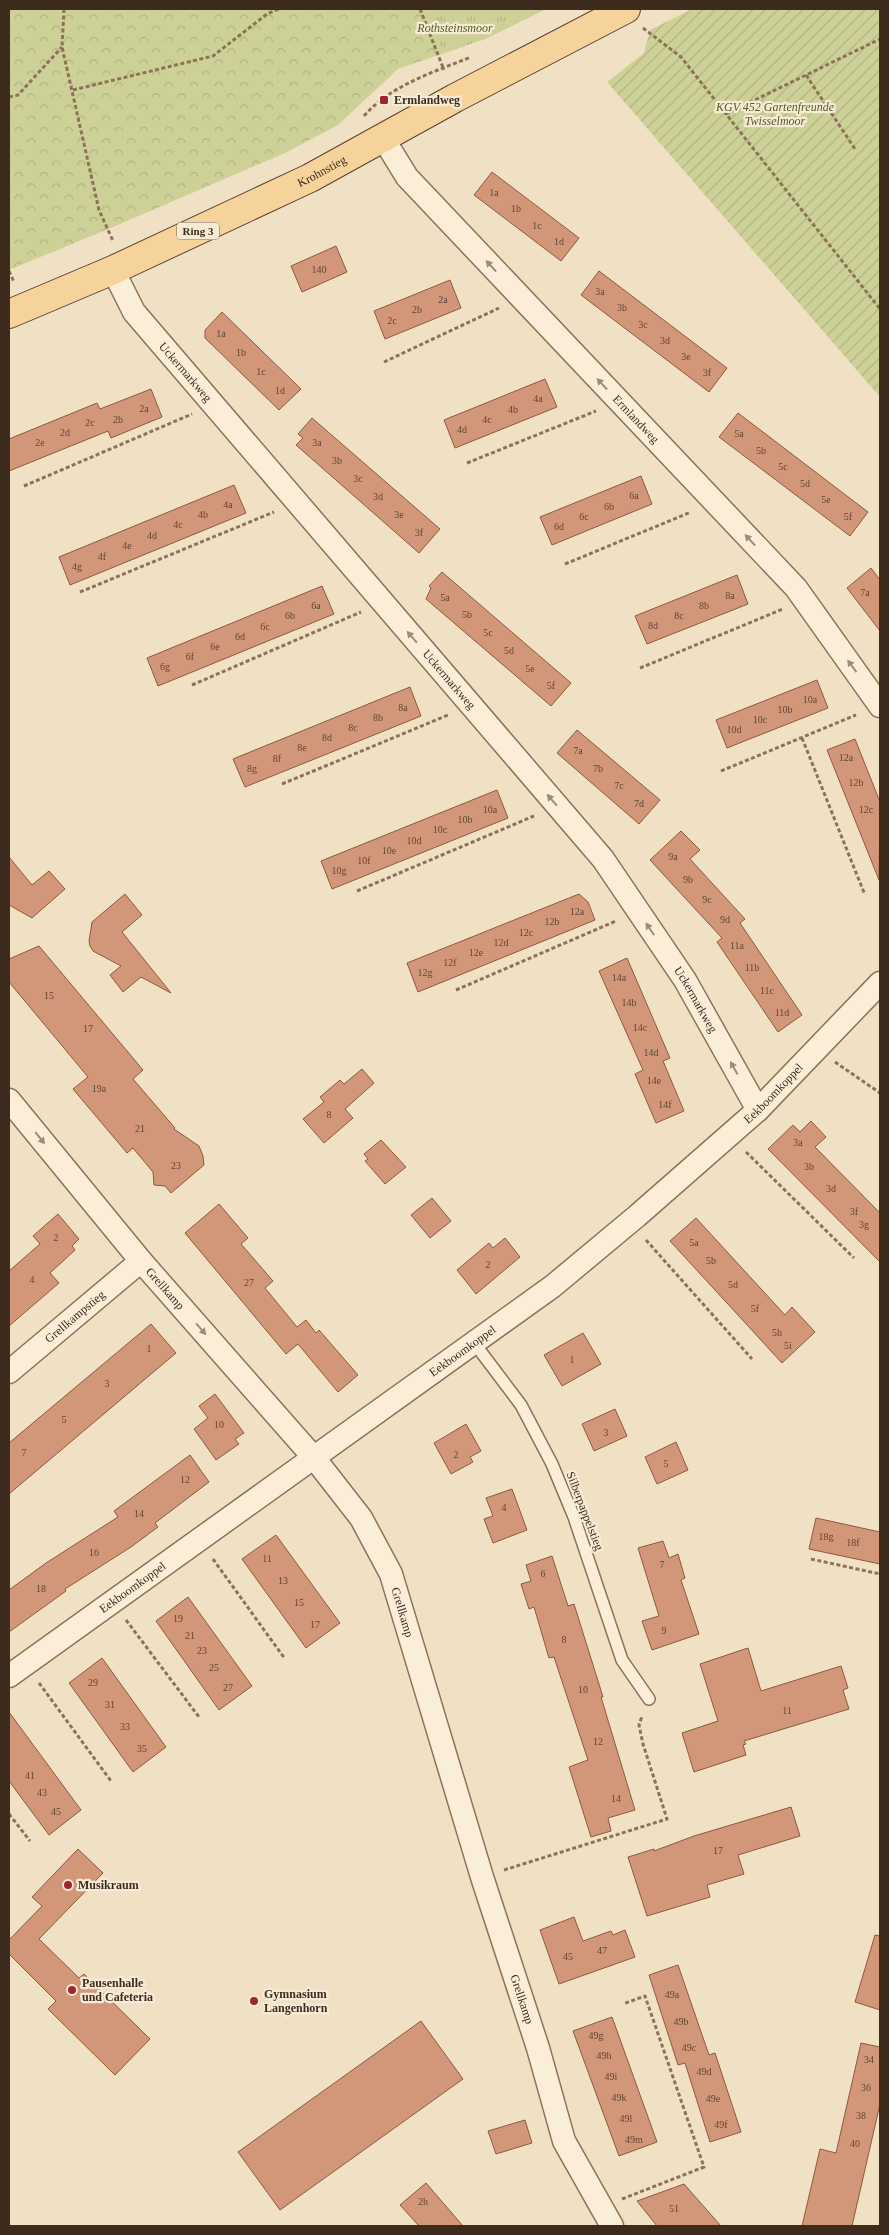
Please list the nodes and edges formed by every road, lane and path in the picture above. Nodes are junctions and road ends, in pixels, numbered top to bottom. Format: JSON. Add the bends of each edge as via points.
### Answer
{"nodes":[{"id":1,"x":64,"y":9,"type":"edge"},
{"id":2,"x":279,"y":9,"type":"edge"},
{"id":3,"x":420,"y":9,"type":"edge"},
{"id":4,"x":622,"y":10,"type":"edge"},
{"id":5,"x":880,"y":40,"type":"edge"},
{"id":6,"x":62,"y":47,"type":"junction"},
{"id":7,"x":480,"y":54,"type":"dead end"},
{"id":8,"x":444,"y":68,"type":"junction"},
{"id":9,"x":806,"y":75,"type":"junction"},
{"id":10,"x":73,"y":90,"type":"junction"},
{"id":11,"x":9,"y":97,"type":"edge"},
{"id":12,"x":455,"y":98,"type":"junction"},
{"id":13,"x":726,"y":114,"type":"junction"},
{"id":14,"x":360,"y":120,"type":"dead end"},
{"id":15,"x":382,"y":138,"type":"junction"},
{"id":16,"x":854,"y":149,"type":"dead end"},
{"id":17,"x":122,"y":237,"type":"dead end"},
{"id":18,"x":113,"y":241,"type":"junction"},
{"id":19,"x":108,"y":257,"type":"junction"},
{"id":20,"x":9,"y":270,"type":"edge"},
{"id":21,"x":23,"y":278,"type":"dead end"},
{"id":22,"x":14,"y":282,"type":"junction"},
{"id":23,"x":9,"y":284,"type":"edge"},
{"id":24,"x":521,"y":298,"type":"junction"},
{"id":25,"x":880,"y":309,"type":"edge"},
{"id":26,"x":9,"y":314,"type":"edge"},
{"id":27,"x":384,"y":362,"type":"dead end"},
{"id":28,"x":620,"y":402,"type":"junction"},
{"id":29,"x":213,"y":405,"type":"junction"},
{"id":30,"x":467,"y":463,"type":"dead end"},
{"id":31,"x":24,"y":486,"type":"dead end"},
{"id":32,"x":297,"y":502,"type":"junction"},
{"id":33,"x":714,"y":502,"type":"junction"},
{"id":34,"x":565,"y":564,"type":"dead end"},
{"id":35,"x":80,"y":592,"type":"dead end"},
{"id":36,"x":804,"y":600,"type":"junction"},
{"id":37,"x":383,"y":603,"type":"junction"},
{"id":38,"x":640,"y":668,"type":"dead end"},
{"id":39,"x":192,"y":685,"type":"dead end"},
{"id":40,"x":880,"y":705,"type":"edge"},
{"id":41,"x":471,"y":706,"type":"junction"},
{"id":42,"x":802,"y":738,"type":"junction"},
{"id":43,"x":721,"y":771,"type":"dead end"},
{"id":44,"x":282,"y":784,"type":"dead end"},
{"id":45,"x":557,"y":806,"type":"junction"},
{"id":46,"x":357,"y":891,"type":"dead end"},
{"id":47,"x":865,"y":895,"type":"dead end"},
{"id":48,"x":638,"y":911,"type":"junction"},
{"id":49,"x":880,"y":983,"type":"edge"},
{"id":50,"x":456,"y":990,"type":"dead end"},
{"id":51,"x":817,"y":1050,"type":"junction"},
{"id":52,"x":880,"y":1093,"type":"edge"},
{"id":53,"x":9,"y":1100,"type":"edge"},
{"id":54,"x":758,"y":1110,"type":"junction"},
{"id":55,"x":730,"y":1136,"type":"junction"},
{"id":56,"x":637,"y":1216,"type":"junction"},
{"id":57,"x":854,"y":1258,"type":"dead end"},
{"id":58,"x":141,"y":1261,"type":"junction"},
{"id":59,"x":475,"y":1344,"type":"junction"},
{"id":60,"x":752,"y":1359,"type":"dead end"},
{"id":61,"x":9,"y":1372,"type":"edge"},
{"id":62,"x":315,"y":1459,"type":"junction"},
{"id":63,"x":200,"y":1540,"type":"junction"},
{"id":64,"x":811,"y":1559,"type":"dead end"},
{"id":65,"x":880,"y":1574,"type":"edge"},
{"id":66,"x":112,"y":1602,"type":"junction"},
{"id":67,"x":285,"y":1660,"type":"dead end"},
{"id":68,"x":17,"y":1670,"type":"edge"},
{"id":69,"x":649,"y":1699,"type":"joint"},
{"id":70,"x":199,"y":1717,"type":"dead end"},
{"id":71,"x":111,"y":1782,"type":"dead end"},
{"id":72,"x":9,"y":1814,"type":"edge"},
{"id":73,"x":30,"y":1841,"type":"dead end"},
{"id":74,"x":482,"y":1877,"type":"junction"},
{"id":75,"x":623,"y":2004,"type":"dead end"},
{"id":76,"x":601,"y":2207,"type":"junction"},
{"id":77,"x":612,"y":2226,"type":"edge"}],
"edges":[{"from":1,"to":6,"type":"path"},
{"from":2,"to":10,"type":"path","via":[[213,56]]},
{"from":3,"to":8,"type":"path"},
{"from":4,"to":12,"type":"main road","name":"Krohnstieg","number":"Ring 3"},
{"from":4,"to":13,"type":"path","via":[[681,57]]},
{"from":5,"to":9,"type":"path"},
{"from":6,"to":10,"type":"path"},
{"from":6,"to":11,"type":"path","via":[[18,95]]},
{"from":7,"to":8,"type":"path"},
{"from":8,"to":12,"type":"path"},
{"from":8,"to":14,"type":"path","via":[[400,87]]},
{"from":9,"to":13,"type":"path"},
{"from":9,"to":16,"type":"path"},
{"from":10,"to":18,"type":"path","via":[[99,210]]},
{"from":12,"to":15,"type":"main road","name":"Krohnstieg","number":"Ring 3"},
{"from":13,"to":25,"type":"path"},
{"from":15,"to":19,"type":"main road","name":"Krohnstieg","number":"Ring 3","via":[[302,182]]},
{"from":24,"to":15,"type":"street","name":"Ermlandweg","one_way":true,"via":[[407,177]]},
{"from":17,"to":18,"type":"path"},
{"from":18,"to":19,"type":"path"},
{"from":19,"to":26,"type":"main road","name":"Krohnstieg","number":"Ring 3"},
{"from":19,"to":29,"type":"street","name":"Uckermarkweg","via":[[134,312]]},
{"from":20,"to":22,"type":"path"},
{"from":21,"to":22,"type":"path"},
{"from":22,"to":23,"type":"path"},
{"from":24,"to":27,"type":"path"},
{"from":28,"to":24,"type":"street","name":"Ermlandweg","one_way":true},
{"from":28,"to":30,"type":"path"},
{"from":28,"to":33,"type":"street","name":"Ermlandweg"},
{"from":29,"to":31,"type":"path"},
{"from":29,"to":32,"type":"street","name":"Uckermarkweg"},
{"from":32,"to":35,"type":"path"},
{"from":32,"to":37,"type":"street","name":"Uckermarkweg"},
{"from":33,"to":34,"type":"path"},
{"from":36,"to":33,"type":"street","name":"Ermlandweg","one_way":true},
{"from":36,"to":38,"type":"path"},
{"from":40,"to":36,"type":"street","name":"Ermlandweg","one_way":true},
{"from":37,"to":39,"type":"path"},
{"from":41,"to":37,"type":"street","name":"Uckermarkweg","one_way":true},
{"from":40,"to":42,"type":"path"},
{"from":41,"to":44,"type":"path"},
{"from":45,"to":41,"type":"street","name":"Uckermarkweg","one_way":true},
{"from":42,"to":43,"type":"path"},
{"from":42,"to":47,"type":"path"},
{"from":45,"to":46,"type":"path"},
{"from":45,"to":48,"type":"street","name":"Uckermarkweg","via":[[603,860]]},
{"from":48,"to":50,"type":"path"},
{"from":54,"to":48,"type":"street","name":"Uckermarkweg","one_way":true,"via":[[685,980]]},
{"from":49,"to":51,"type":"street","name":"Eekboomkoppel"},
{"from":51,"to":52,"type":"path"},
{"from":51,"to":54,"type":"street","name":"Eekboomkoppel"},
{"from":53,"to":58,"type":"street","name":"Grellkamp","one_way":true},
{"from":54,"to":55,"type":"street","name":"Eekboomkoppel"},
{"from":55,"to":56,"type":"street","name":"Eekboomkoppel"},
{"from":55,"to":57,"type":"path"},
{"from":56,"to":59,"type":"street","name":"Eekboomkoppel","via":[[553,1286]]},
{"from":56,"to":60,"type":"path","via":[[644,1239]]},
{"from":58,"to":61,"type":"street","name":"Grellkampstieg"},
{"from":58,"to":62,"type":"street","name":"Grellkamp","one_way":true},
{"from":59,"to":62,"type":"street","name":"Eekboomkoppel"},
{"from":59,"to":69,"type":"lane","name":"Silberpappelstieg","via":[[521,1405],[552,1464],[574,1517],[622,1660]]},
{"from":62,"to":63,"type":"street","name":"Eekboomkoppel"},
{"from":62,"to":74,"type":"street","name":"Grellkamp","via":[[361,1518],[391,1574]]},
{"from":63,"to":66,"type":"street","name":"Eekboomkoppel"},
{"from":63,"to":67,"type":"path"},
{"from":64,"to":65,"type":"path"},
{"from":66,"to":68,"type":"street","name":"Eekboomkoppel"},
{"from":66,"to":70,"type":"path"},
{"from":68,"to":71,"type":"path"},
{"from":69,"to":74,"type":"path","via":[[639,1726],[667,1819]]},
{"from":72,"to":73,"type":"path"},
{"from":74,"to":76,"type":"street","name":"Grellkamp","via":[[538,2048],[564,2141]]},
{"from":75,"to":76,"type":"path","via":[[646,1996],[704,2167]]},
{"from":76,"to":77,"type":"street","name":"Grellkamp"}]}
